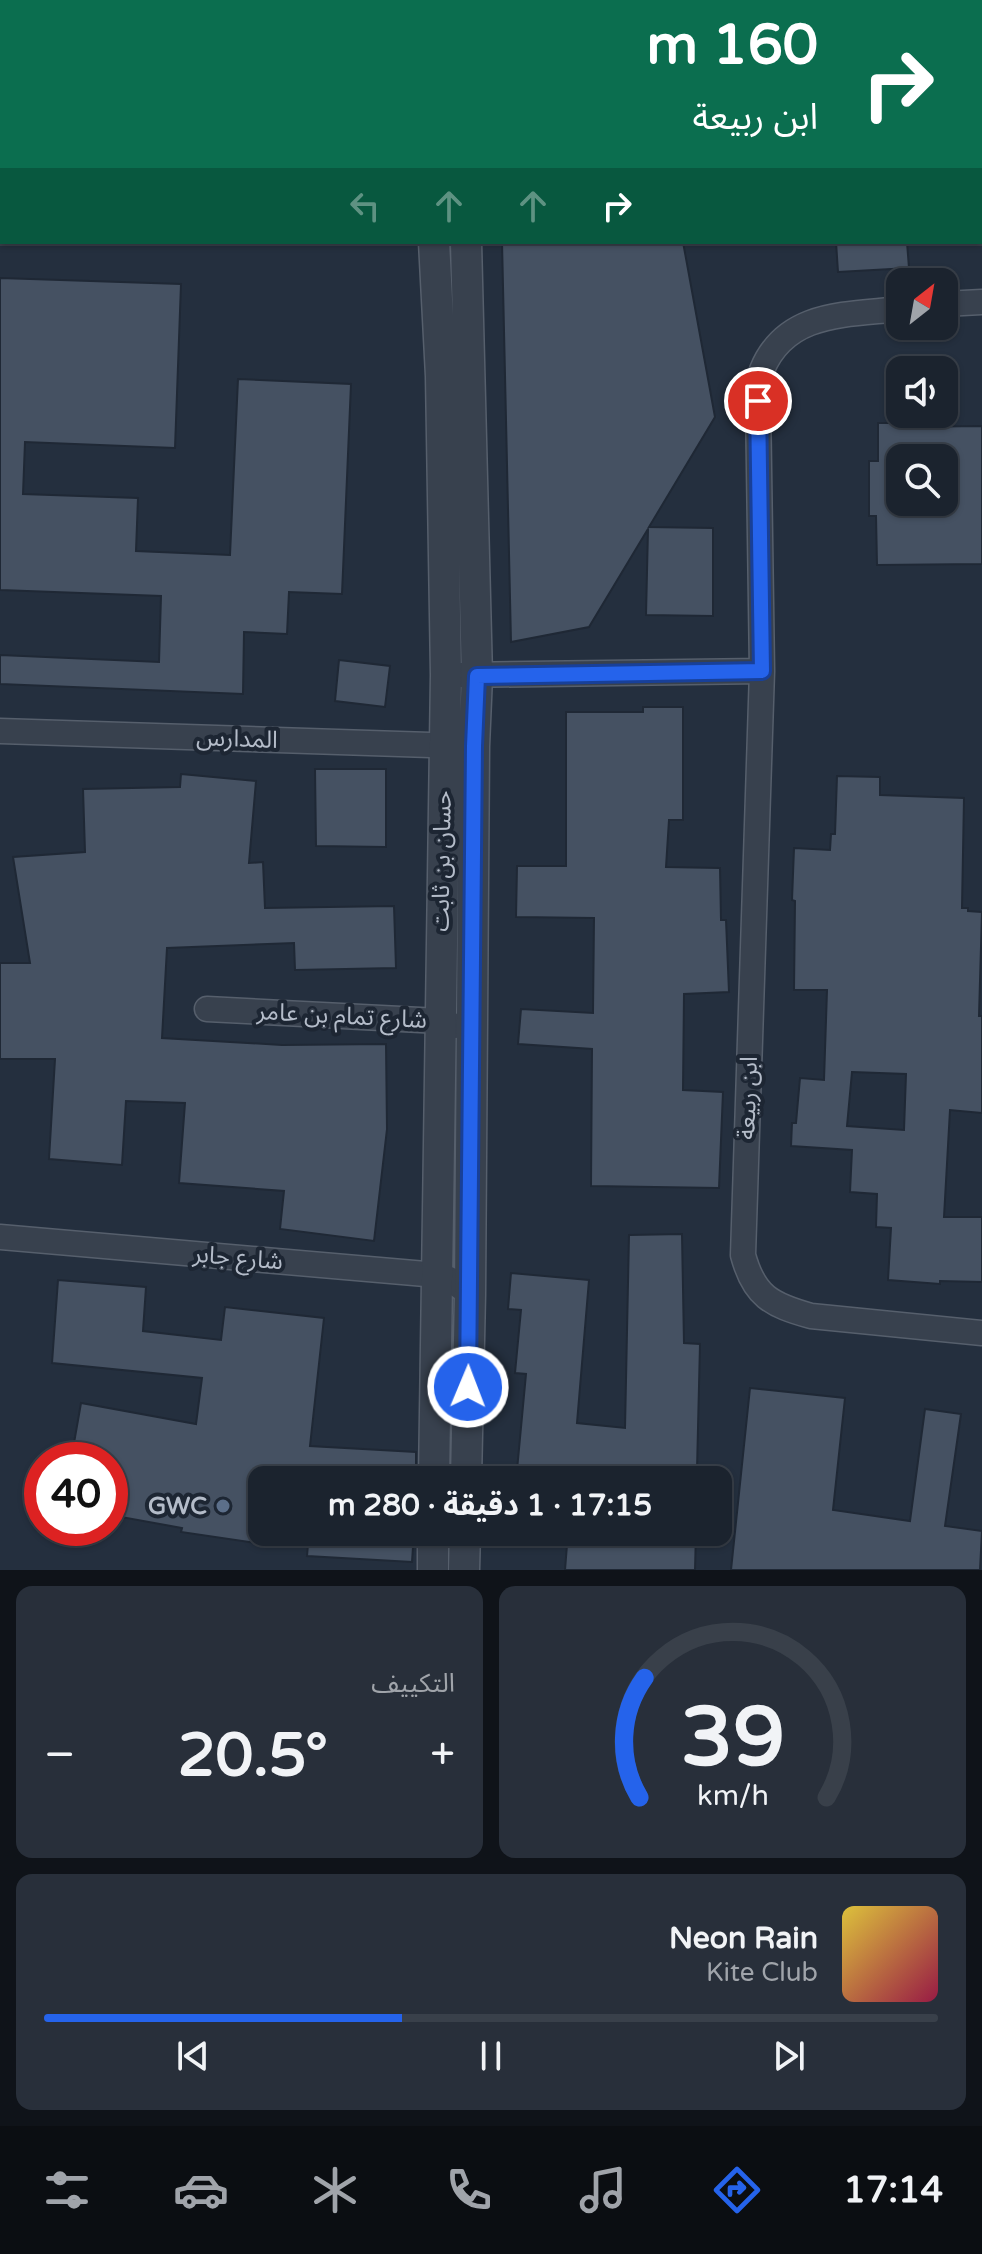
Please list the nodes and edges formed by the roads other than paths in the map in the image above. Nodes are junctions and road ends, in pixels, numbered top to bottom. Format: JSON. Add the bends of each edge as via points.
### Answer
{"nodes":[{"id":1,"x":434,"y":244,"type":"edge"},
{"id":2,"x":464,"y":245,"type":"edge"},
{"id":3,"x":982,"y":302,"type":"edge"},
{"id":4,"x":958,"y":303,"type":"edge"},
{"id":5,"x":886,"y":310,"type":"edge"},
{"id":6,"x":762,"y":671,"type":"junction"},
{"id":7,"x":446,"y":675,"type":"junction"},
{"id":8,"x":477,"y":676,"type":"junction"},
{"id":9,"x":0,"y":731,"type":"edge"},
{"id":10,"x":459,"y":746,"type":"junction"},
{"id":11,"x":207,"y":1009,"type":"dead end"},
{"id":12,"x":440,"y":1021,"type":"junction"},
{"id":13,"x":471,"y":1041,"type":"junction"},
{"id":14,"x":0,"y":1237,"type":"edge"},
{"id":15,"x":437,"y":1275,"type":"junction"},
{"id":16,"x":470,"y":1294,"type":"junction"},
{"id":17,"x":982,"y":1333,"type":"edge"},
{"id":18,"x":434,"y":1466,"type":"edge"},
{"id":19,"x":466,"y":1466,"type":"edge"},
{"id":20,"x":433,"y":1546,"type":"edge"},
{"id":21,"x":465,"y":1546,"type":"edge"},
{"id":22,"x":433,"y":1570,"type":"edge"},
{"id":23,"x":464,"y":1570,"type":"edge"}],
"edges":[{"from":1,"to":7,"type":"street","name":"حسان بن ثابت"},
{"from":2,"to":8,"type":"street","name":"حسان بن ثابت"},
{"from":3,"to":4,"type":"street"},
{"from":5,"to":6,"type":"street","name":"ابن ربيعة","via":[[825,317],[799,326],[775,347],[761,372]]},
{"from":6,"to":8,"type":"street"},
{"from":6,"to":17,"type":"street","name":"ابن ربيعة","via":[[743,1255],[749,1277],[785,1309],[811,1316]]},
{"from":7,"to":8,"type":"street"},
{"from":7,"to":10,"type":"street","name":"حسان بن ثابت"},
{"from":8,"to":10,"type":"street","name":"حسان بن ثابت"},
{"from":9,"to":10,"type":"street","name":"المدارس"},
{"from":10,"to":12,"type":"street","name":"حسان بن ثابت"},
{"from":10,"to":13,"type":"street","name":"حسان بن ثابت"},
{"from":11,"to":12,"type":"street","name":"شارع تمام بن عامر"},
{"from":12,"to":13,"type":"street","name":"شارع تمام بن عامر"},
{"from":12,"to":15,"type":"street","name":"حسان بن ثابت"},
{"from":13,"to":16,"type":"street","name":"حسان بن ثابت"},
{"from":14,"to":15,"type":"street","name":"شارع جابر"},
{"from":15,"to":16,"type":"street","name":"شارع جابر"},
{"from":15,"to":18,"type":"street","name":"حسان بن ثابت"},
{"from":16,"to":19,"type":"street","name":"حسان بن ثابت"},
{"from":20,"to":22,"type":"street"},
{"from":21,"to":23,"type":"street"}]}
